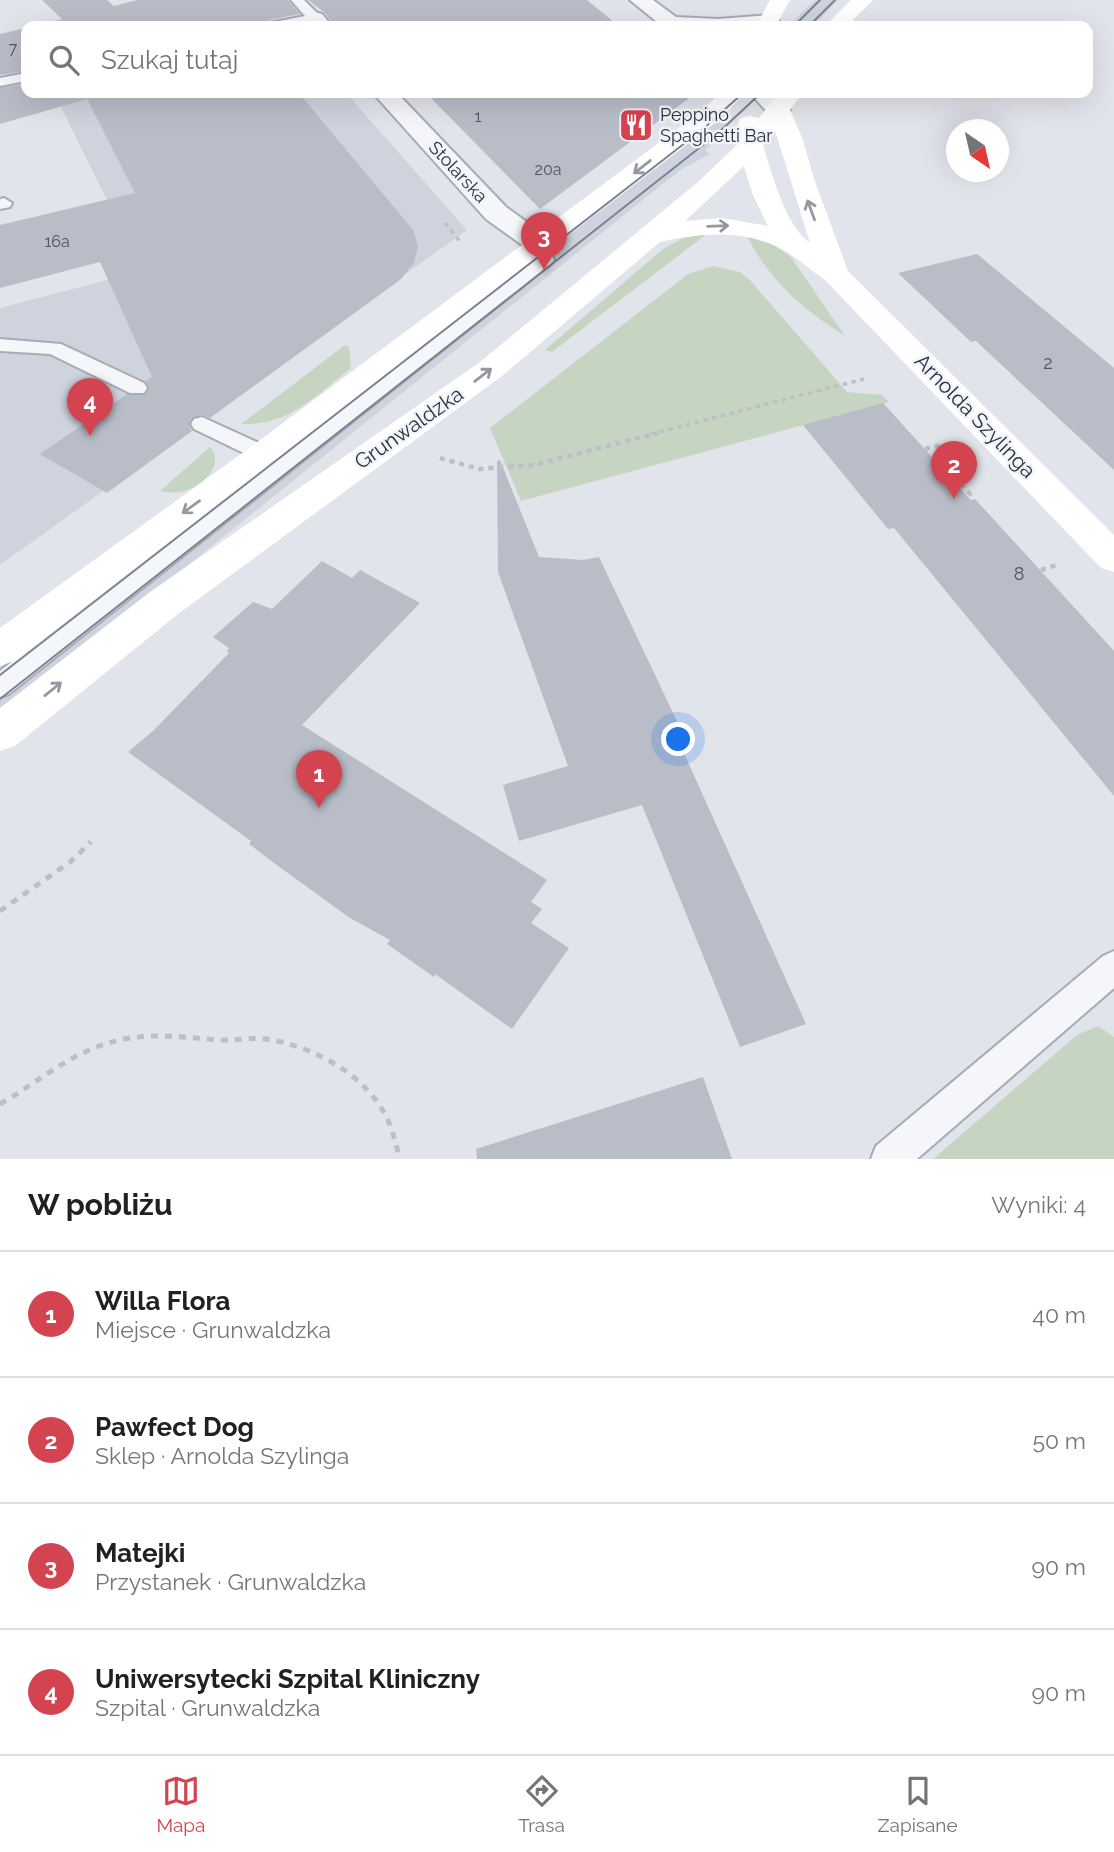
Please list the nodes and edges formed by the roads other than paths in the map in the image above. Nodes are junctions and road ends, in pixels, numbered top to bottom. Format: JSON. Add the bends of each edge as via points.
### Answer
{"nodes":[{"id":1,"x":297,"y":0,"type":"edge"},
{"id":2,"x":640,"y":0,"type":"edge"},
{"id":3,"x":780,"y":0,"type":"edge"},
{"id":4,"x":863,"y":0,"type":"edge"},
{"id":5,"x":318,"y":21,"type":"edge"},
{"id":6,"x":668,"y":21,"type":"edge"},
{"id":7,"x":773,"y":21,"type":"edge"},
{"id":8,"x":840,"y":21,"type":"edge"},
{"id":9,"x":21,"y":77,"type":"edge"},
{"id":10,"x":0,"y":82,"type":"edge"},
{"id":11,"x":389,"y":98,"type":"edge"},
{"id":12,"x":728,"y":98,"type":"edge"},
{"id":13,"x":747,"y":98,"type":"edge"},
{"id":14,"x":776,"y":99,"type":"edge"},
{"id":15,"x":751,"y":145,"type":"junction"},
{"id":16,"x":651,"y":235,"type":"junction"},
{"id":17,"x":790,"y":242,"type":"junction"},
{"id":18,"x":539,"y":244,"type":"junction"},
{"id":19,"x":835,"y":274,"type":"junction"},
{"id":20,"x":0,"y":345,"type":"edge"},
{"id":21,"x":137,"y":388,"type":"dead end"},
{"id":22,"x":201,"y":424,"type":"dead end"},
{"id":23,"x":264,"y":454,"type":"junction"},
{"id":24,"x":1114,"y":558,"type":"edge"},
{"id":25,"x":0,"y":650,"type":"edge"},
{"id":26,"x":0,"y":686,"type":"edge"},
{"id":27,"x":0,"y":733,"type":"edge"},
{"id":28,"x":1110,"y":980,"type":"edge"},
{"id":29,"x":889,"y":1159,"type":"edge"}],
"edges":[{"from":1,"to":5,"type":"lane"},
{"from":2,"to":6,"type":"street"},
{"from":3,"to":7,"type":"street"},
{"from":4,"to":8,"type":"street"},
{"from":9,"to":10,"type":"lane"},
{"from":11,"to":18,"type":"street","name":"Stolarska","via":[[496,213]]},
{"from":12,"to":18,"type":"street","one_way":true},
{"from":13,"to":15,"type":"street","name":"Arnolda Szylinga"},
{"from":14,"to":15,"type":"street","name":"Grunwaldzka"},
{"from":19,"to":14,"type":"street","name":"Arnolda Szylinga","one_way":true},
{"from":15,"to":16,"type":"street","name":"Grunwaldzka"},
{"from":15,"to":17,"type":"street","name":"Arnolda Szylinga","via":[[765,193]]},
{"from":16,"to":17,"type":"street","one_way":true,"via":[[688,227],[738,225]]},
{"from":27,"to":16,"type":"street","name":"Grunwaldzka","one_way":true,"via":[[164,603],[475,382]]},
{"from":17,"to":19,"type":"street","name":"Arnolda Szylinga"},
{"from":18,"to":23,"type":"street"},
{"from":18,"to":26,"type":"lane","via":[[545,260]]},
{"from":19,"to":24,"type":"street","name":"Arnolda Szylinga"},
{"from":20,"to":21,"type":"lane","via":[[54,348]]},
{"from":22,"to":23,"type":"lane"},
{"from":23,"to":25,"type":"street","one_way":true},
{"from":28,"to":29,"type":"lane"}]}
